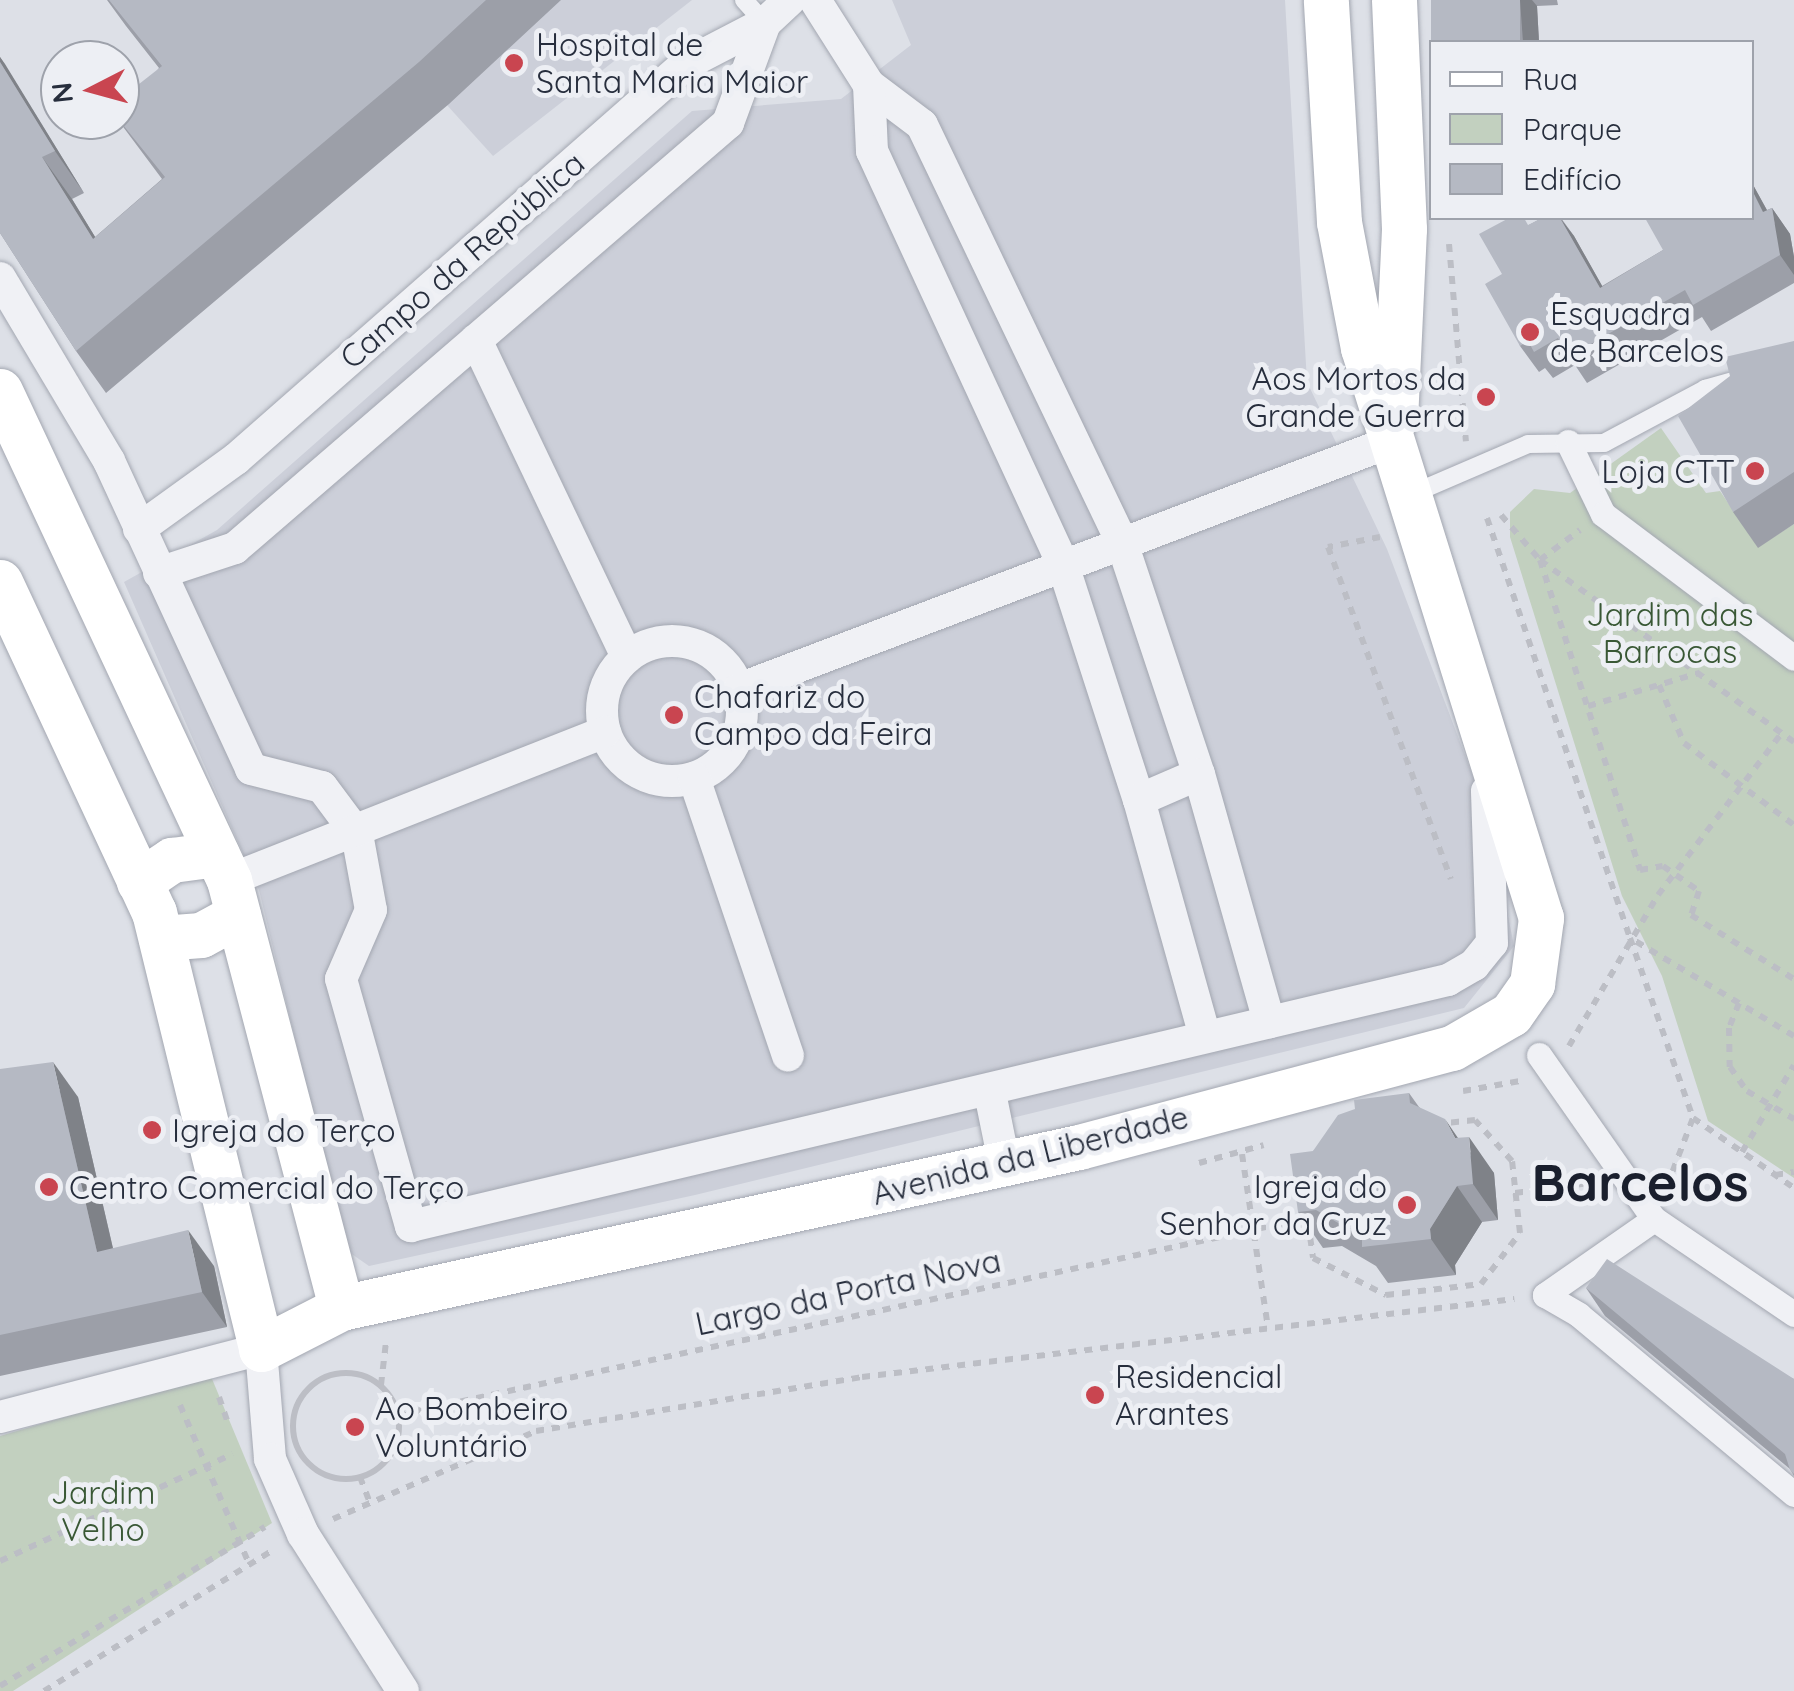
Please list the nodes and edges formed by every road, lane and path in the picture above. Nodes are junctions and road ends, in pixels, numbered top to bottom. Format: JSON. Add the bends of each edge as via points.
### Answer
{"nodes":[{"id":1,"x":790,"y":0,"type":"edge"},
{"id":2,"x":815,"y":0,"type":"edge"},
{"id":3,"x":1326,"y":0,"type":"edge"},
{"id":4,"x":1394,"y":0,"type":"edge"},
{"id":5,"x":754,"y":11,"type":"edge"},
{"id":6,"x":869,"y":85,"type":"junction"},
{"id":7,"x":1448,"y":237,"type":"dead end"},
{"id":8,"x":0,"y":278,"type":"edge"},
{"id":9,"x":1010,"y":307,"type":"junction"},
{"id":10,"x":961,"y":334,"type":"junction"},
{"id":11,"x":476,"y":340,"type":"junction"},
{"id":12,"x":1758,"y":374,"type":"edge"},
{"id":13,"x":0,"y":391,"type":"edge"},
{"id":14,"x":1393,"y":440,"type":"junction"},
{"id":15,"x":1568,"y":442,"type":"junction"},
{"id":16,"x":1467,"y":452,"type":"dead end"},
{"id":17,"x":1412,"y":494,"type":"junction"},
{"id":18,"x":1602,"y":514,"type":"junction"},
{"id":19,"x":1501,"y":516,"type":"dead end"},
{"id":20,"x":1487,"y":518,"type":"dead end"},
{"id":21,"x":140,"y":529,"type":"junction"},
{"id":22,"x":1381,"y":537,"type":"dead end"},
{"id":23,"x":1325,"y":538,"type":"dead end"},
{"id":24,"x":1122,"y":543,"type":"junction"},
{"id":25,"x":1328,"y":547,"type":"junction"},
{"id":26,"x":1540,"y":560,"type":"junction"},
{"id":27,"x":1063,"y":565,"type":"junction"},
{"id":28,"x":159,"y":573,"type":"junction"},
{"id":29,"x":0,"y":582,"type":"edge"},
{"id":30,"x":627,"y":656,"type":"junction"},
{"id":31,"x":1794,"y":658,"type":"edge"},
{"id":32,"x":1699,"y":674,"type":"junction"},
{"id":33,"x":1659,"y":685,"type":"junction"},
{"id":34,"x":739,"y":689,"type":"junction"},
{"id":35,"x":1475,"y":691,"type":"junction"},
{"id":36,"x":1588,"y":706,"type":"junction"},
{"id":37,"x":605,"y":732,"type":"junction"},
{"id":38,"x":1782,"y":734,"type":"junction"},
{"id":39,"x":1794,"y":742,"type":"edge"},
{"id":40,"x":1199,"y":774,"type":"junction"},
{"id":41,"x":694,"y":778,"type":"junction"},
{"id":42,"x":1743,"y":786,"type":"junction"},
{"id":43,"x":1139,"y":800,"type":"junction"},
{"id":44,"x":1794,"y":825,"type":"edge"},
{"id":45,"x":357,"y":834,"type":"junction"},
{"id":46,"x":1676,"y":875,"type":"junction"},
{"id":47,"x":140,"y":882,"type":"junction"},
{"id":48,"x":228,"y":883,"type":"junction"},
{"id":49,"x":1455,"y":890,"type":"dead end"},
{"id":50,"x":160,"y":938,"type":"junction"},
{"id":51,"x":1630,"y":938,"type":"junction"},
{"id":52,"x":1794,"y":978,"type":"edge"},
{"id":53,"x":1739,"y":1002,"type":"junction"},
{"id":54,"x":1269,"y":1022,"type":"junction"},
{"id":55,"x":1794,"y":1036,"type":"edge"},
{"id":56,"x":1205,"y":1037,"type":"junction"},
{"id":57,"x":788,"y":1056,"type":"dead end"},
{"id":58,"x":1540,"y":1056,"type":"dead end"},
{"id":59,"x":1794,"y":1065,"type":"edge"},
{"id":60,"x":990,"y":1093,"type":"junction"},
{"id":61,"x":1768,"y":1108,"type":"junction"},
{"id":62,"x":1693,"y":1118,"type":"junction"},
{"id":63,"x":1794,"y":1119,"type":"edge"},
{"id":64,"x":1422,"y":1126,"type":"edge"},
{"id":65,"x":1742,"y":1152,"type":"junction"},
{"id":66,"x":1242,"y":1154,"type":"dead end"},
{"id":67,"x":1004,"y":1162,"type":"junction"},
{"id":68,"x":1794,"y":1172,"type":"edge"},
{"id":69,"x":1774,"y":1175,"type":"junction"},
{"id":70,"x":1625,"y":1178,"type":"junction"},
{"id":71,"x":1794,"y":1188,"type":"edge"},
{"id":72,"x":1516,"y":1193,"type":"junction"},
{"id":73,"x":1306,"y":1203,"type":"edge"},
{"id":74,"x":1654,"y":1219,"type":"junction"},
{"id":75,"x":1308,"y":1221,"type":"junction"},
{"id":76,"x":1255,"y":1229,"type":"junction"},
{"id":77,"x":1545,"y":1295,"type":"junction"},
{"id":78,"x":341,"y":1308,"type":"junction"},
{"id":79,"x":1794,"y":1314,"type":"edge"},
{"id":80,"x":1268,"y":1328,"type":"junction"},
{"id":81,"x":383,"y":1334,"type":"dead end"},
{"id":82,"x":262,"y":1349,"type":"junction"},
{"id":83,"x":380,"y":1385,"type":"junction"},
{"id":84,"x":216,"y":1391,"type":"dead end"},
{"id":85,"x":198,"y":1397,"type":"dead end"},
{"id":86,"x":180,"y":1402,"type":"junction"},
{"id":87,"x":162,"y":1408,"type":"dead end"},
{"id":88,"x":398,"y":1415,"type":"junction"},
{"id":89,"x":0,"y":1417,"type":"edge"},
{"id":90,"x":239,"y":1451,"type":"junction"},
{"id":91,"x":207,"y":1466,"type":"junction"},
{"id":92,"x":247,"y":1469,"type":"dead end"},
{"id":93,"x":360,"y":1477,"type":"junction"},
{"id":94,"x":1794,"y":1494,"type":"edge"},
{"id":95,"x":370,"y":1503,"type":"junction"},
{"id":96,"x":296,"y":1531,"type":"junction"},
{"id":97,"x":239,"y":1543,"type":"junction"},
{"id":98,"x":0,"y":1561,"type":"edge"},
{"id":99,"x":249,"y":1564,"type":"junction"},
{"id":100,"x":0,"y":1686,"type":"edge"},
{"id":101,"x":44,"y":1691,"type":"edge"},
{"id":102,"x":404,"y":1691,"type":"edge"}],
"edges":[{"from":1,"to":5,"type":"street","name":"Campo da República"},
{"from":2,"to":6,"type":"street"},
{"from":3,"to":14,"type":"main road","name":"Avenida da Liberdade","via":[[1339,222],[1363,348]]},
{"from":4,"to":14,"type":"main road","via":[[1404,229]]},
{"from":5,"to":11,"type":"street","via":[[728,123]]},
{"from":5,"to":21,"type":"street","name":"Campo da República","via":[[236,459]]},
{"from":6,"to":9,"type":"street","via":[[922,125]]},
{"from":6,"to":10,"type":"street","via":[[872,152]]},
{"from":7,"to":16,"type":"path"},
{"from":8,"to":21,"type":"street","via":[[109,462]]},
{"from":9,"to":10,"type":"street"},
{"from":9,"to":24,"type":"street"},
{"from":10,"to":27,"type":"street"},
{"from":11,"to":28,"type":"street","via":[[235,548]]},
{"from":11,"to":30,"type":"street"},
{"from":12,"to":15,"type":"lane","via":[[1705,389],[1604,443]]},
{"from":13,"to":48,"type":"main road"},
{"from":14,"to":17,"type":"main road","name":"Avenida da Liberdade"},
{"from":14,"to":24,"type":"street"},
{"from":15,"to":17,"type":"lane","via":[[1528,444]]},
{"from":15,"to":18,"type":"street"},
{"from":17,"to":35,"type":"main road","name":"Avenida da Liberdade"},
{"from":18,"to":26,"type":"path"},
{"from":18,"to":31,"type":"street"},
{"from":19,"to":26,"type":"path"},
{"from":20,"to":51,"type":"path"},
{"from":21,"to":28,"type":"street"},
{"from":22,"to":25,"type":"path"},
{"from":23,"to":25,"type":"path"},
{"from":24,"to":27,"type":"street"},
{"from":24,"to":40,"type":"street"},
{"from":25,"to":49,"type":"path"},
{"from":26,"to":32,"type":"path"},
{"from":26,"to":36,"type":"path"},
{"from":27,"to":34,"type":"street"},
{"from":27,"to":43,"type":"street"},
{"from":28,"to":45,"type":"street","via":[[251,769],[322,787]]},
{"from":29,"to":47,"type":"main road"},
{"from":30,"to":34,"type":"street","via":[[651,643],[691,644],[726,665]]},
{"from":30,"to":37,"type":"street","via":[[609,678]]},
{"from":32,"to":33,"type":"path"},
{"from":32,"to":38,"type":"path"},
{"from":33,"to":36,"type":"path"},
{"from":33,"to":42,"type":"path","via":[[1684,743]]},
{"from":34,"to":41,"type":"street","via":[[743,717],[735,743]]},
{"from":35,"to":54,"type":"street","via":[[1490,820],[1492,943],[1448,980]]},
{"from":35,"to":67,"type":"main road","name":"Avenida da Liberdade","via":[[1541,918],[1532,984],[1511,1014],[1452,1048],[1235,1100],[1175,1124]]},
{"from":36,"to":46,"type":"path","via":[[1640,870],[1663,866]]},
{"from":37,"to":41,"type":"street","via":[[618,756],[640,773],[666,781]]},
{"from":37,"to":45,"type":"street"},
{"from":38,"to":39,"type":"path"},
{"from":38,"to":42,"type":"path"},
{"from":40,"to":43,"type":"street"},
{"from":40,"to":54,"type":"street"},
{"from":41,"to":57,"type":"street"},
{"from":42,"to":44,"type":"path"},
{"from":42,"to":46,"type":"path"},
{"from":43,"to":56,"type":"street"},
{"from":45,"to":48,"type":"street"},
{"from":45,"to":60,"type":"street","via":[[371,910],[341,979],[411,1226]]},
{"from":46,"to":51,"type":"path"},
{"from":46,"to":52,"type":"path","via":[[1698,891],[1691,915]]},
{"from":47,"to":48,"type":"main road","via":[[172,860]]},
{"from":47,"to":50,"type":"main road"},
{"from":48,"to":50,"type":"main road","via":[[202,936]]},
{"from":48,"to":78,"type":"main road"},
{"from":50,"to":82,"type":"main road"},
{"from":51,"to":53,"type":"path"},
{"from":51,"to":62,"type":"path"},
{"from":53,"to":55,"type":"path"},
{"from":53,"to":61,"type":"path","via":[[1729,1028],[1730,1067]]},
{"from":54,"to":56,"type":"street"},
{"from":56,"to":60,"type":"street"},
{"from":58,"to":70,"type":"street"},
{"from":59,"to":61,"type":"path"},
{"from":60,"to":67,"type":"street"},
{"from":61,"to":63,"type":"path"},
{"from":61,"to":65,"type":"path"},
{"from":62,"to":65,"type":"path"},
{"from":62,"to":74,"type":"path"},
{"from":64,"to":72,"type":"path","via":[[1474,1120],[1512,1162]]},
{"from":65,"to":69,"type":"path"},
{"from":66,"to":76,"type":"path"},
{"from":67,"to":78,"type":"main road","name":"Avenida da Liberdade"},
{"from":68,"to":69,"type":"path"},
{"from":69,"to":71,"type":"path"},
{"from":70,"to":72,"type":"path"},
{"from":70,"to":74,"type":"street"},
{"from":72,"to":75,"type":"path","via":[[1520,1233],[1481,1284],[1386,1295],[1313,1258]]},
{"from":73,"to":75,"type":"path"},
{"from":74,"to":77,"type":"street"},
{"from":74,"to":79,"type":"street"},
{"from":75,"to":76,"type":"path","name":"Largo da Porta Nova"},
{"from":76,"to":80,"type":"path"},
{"from":76,"to":88,"type":"path","name":"Largo da Porta Nova"},
{"from":77,"to":80,"type":"path"},
{"from":77,"to":94,"type":"street","via":[[1580,1315]]},
{"from":78,"to":82,"type":"main road","name":"Avenida da Liberdade"},
{"from":80,"to":95,"type":"path","via":[[862,1377],[536,1432]]},
{"from":81,"to":83,"type":"path"},
{"from":82,"to":89,"type":"street"},
{"from":82,"to":96,"type":"street","via":[[270,1460]]},
{"from":83,"to":88,"type":"path"},
{"from":83,"to":93,"type":"path","via":[[366,1376],[333,1374],[296,1405],[294,1439],[312,1468],[327,1476]]},
{"from":84,"to":90,"type":"path"},
{"from":85,"to":86,"type":"path"},
{"from":86,"to":87,"type":"path"},
{"from":86,"to":91,"type":"path"},
{"from":88,"to":93,"type":"path","via":[[395,1446]]},
{"from":90,"to":91,"type":"path"},
{"from":90,"to":92,"type":"path"},
{"from":91,"to":97,"type":"path"},
{"from":91,"to":98,"type":"path"},
{"from":93,"to":95,"type":"path"},
{"from":95,"to":96,"type":"path"},
{"from":96,"to":97,"type":"path"},
{"from":96,"to":99,"type":"path"},
{"from":96,"to":102,"type":"street"},
{"from":97,"to":99,"type":"path"},
{"from":97,"to":100,"type":"path"},
{"from":99,"to":101,"type":"path"}]}
